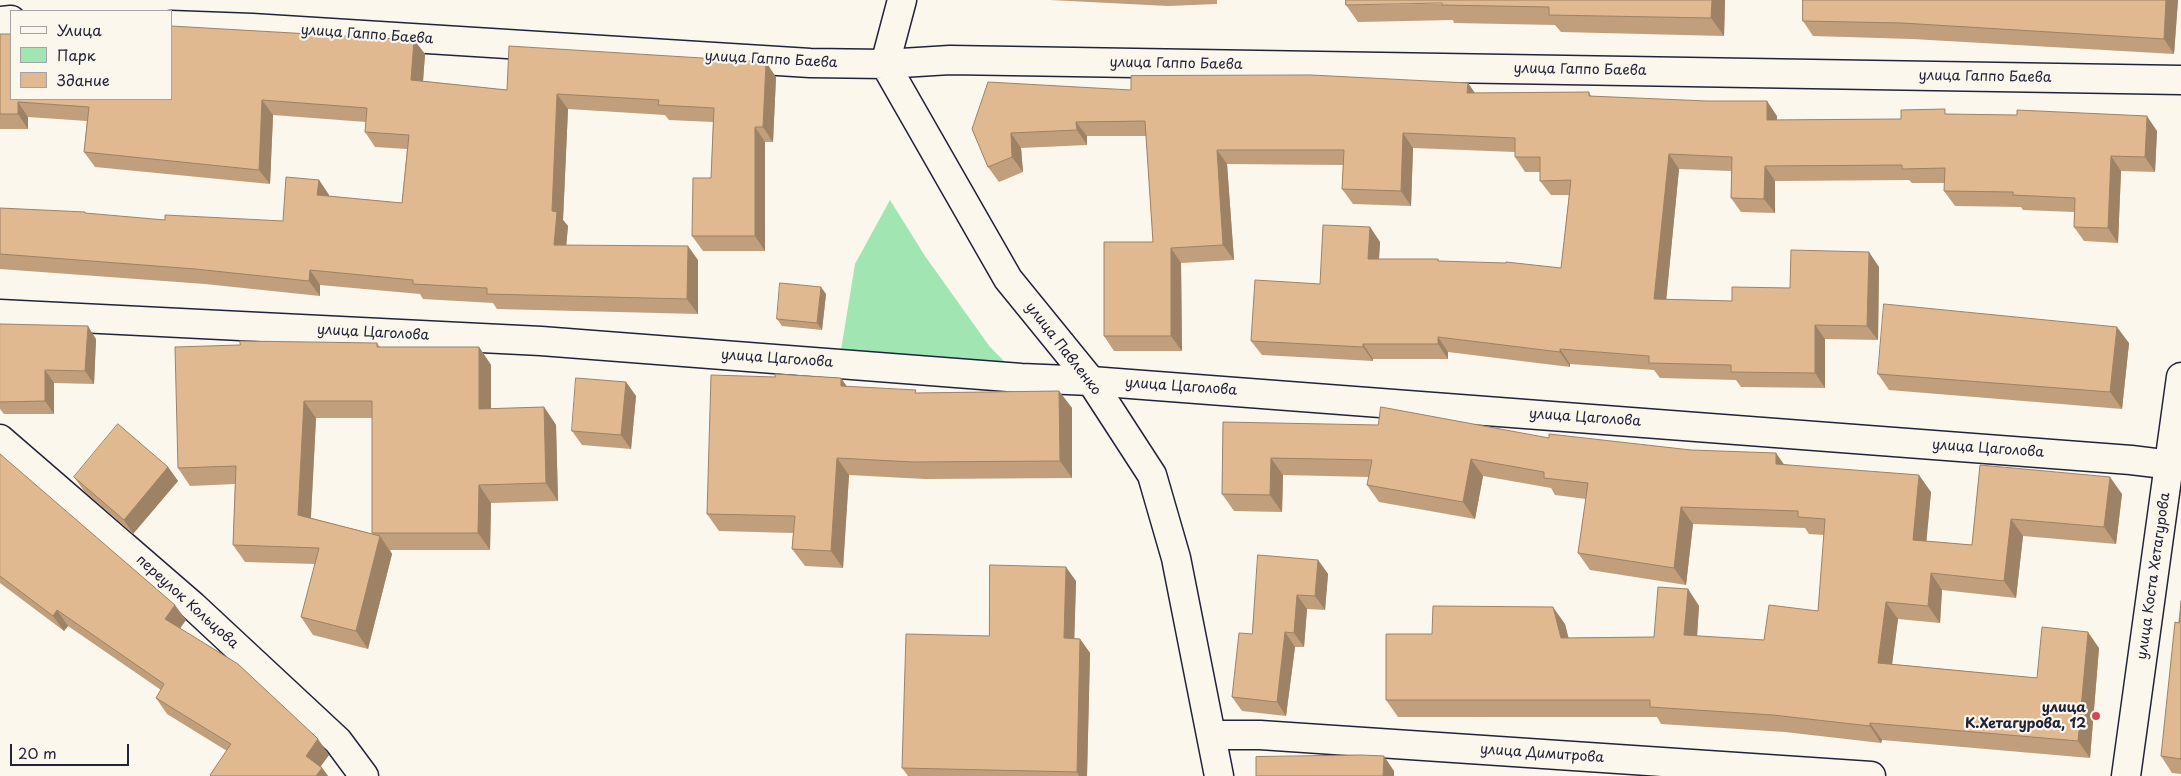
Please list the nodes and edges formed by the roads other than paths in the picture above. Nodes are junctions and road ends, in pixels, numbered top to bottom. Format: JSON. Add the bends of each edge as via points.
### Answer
{"nodes":[{"id":1,"x":902,"y":0,"type":"edge"},
{"id":2,"x":172,"y":25,"type":"edge"},
{"id":3,"x":885,"y":64,"type":"junction"},
{"id":4,"x":2181,"y":80,"type":"edge"},
{"id":5,"x":0,"y":314,"type":"edge"},
{"id":6,"x":2181,"y":377,"type":"edge"},
{"id":7,"x":1092,"y":381,"type":"junction"},
{"id":8,"x":0,"y":438,"type":"edge"},
{"id":9,"x":2175,"y":465,"type":"edge"},
{"id":10,"x":1212,"y":735,"type":"junction"},
{"id":11,"x":364,"y":776,"type":"edge"},
{"id":12,"x":1219,"y":776,"type":"edge"},
{"id":13,"x":1871,"y":776,"type":"edge"},
{"id":14,"x":2126,"y":776,"type":"edge"}],
"edges":[{"from":1,"to":3,"type":"street"},
{"from":2,"to":3,"type":"street","name":"улица Гаппо Баева","via":[[810,64]]},
{"from":3,"to":4,"type":"street","name":"улица Гаппо Баева","via":[[950,60]]},
{"from":3,"to":7,"type":"street","name":"улица Павленко","via":[[1008,279]]},
{"from":5,"to":7,"type":"street","name":"улица Цаголова","via":[[541,341]]},
{"from":6,"to":9,"type":"street","name":"улица Коста Хетагурова"},
{"from":7,"to":9,"type":"street","name":"улица Цаголова"},
{"from":7,"to":10,"type":"street","name":"улица Павленко","via":[[1152,475],[1176,558]]},
{"from":8,"to":11,"type":"street","name":"переулок Кольцова","via":[[193,606],[338,741]]},
{"from":9,"to":14,"type":"street","name":"улица Коста Хетагурова"},
{"from":10,"to":12,"type":"street","name":"улица Павленко"},
{"from":10,"to":13,"type":"street","name":"улица Димитрова","via":[[1260,735]]}]}
